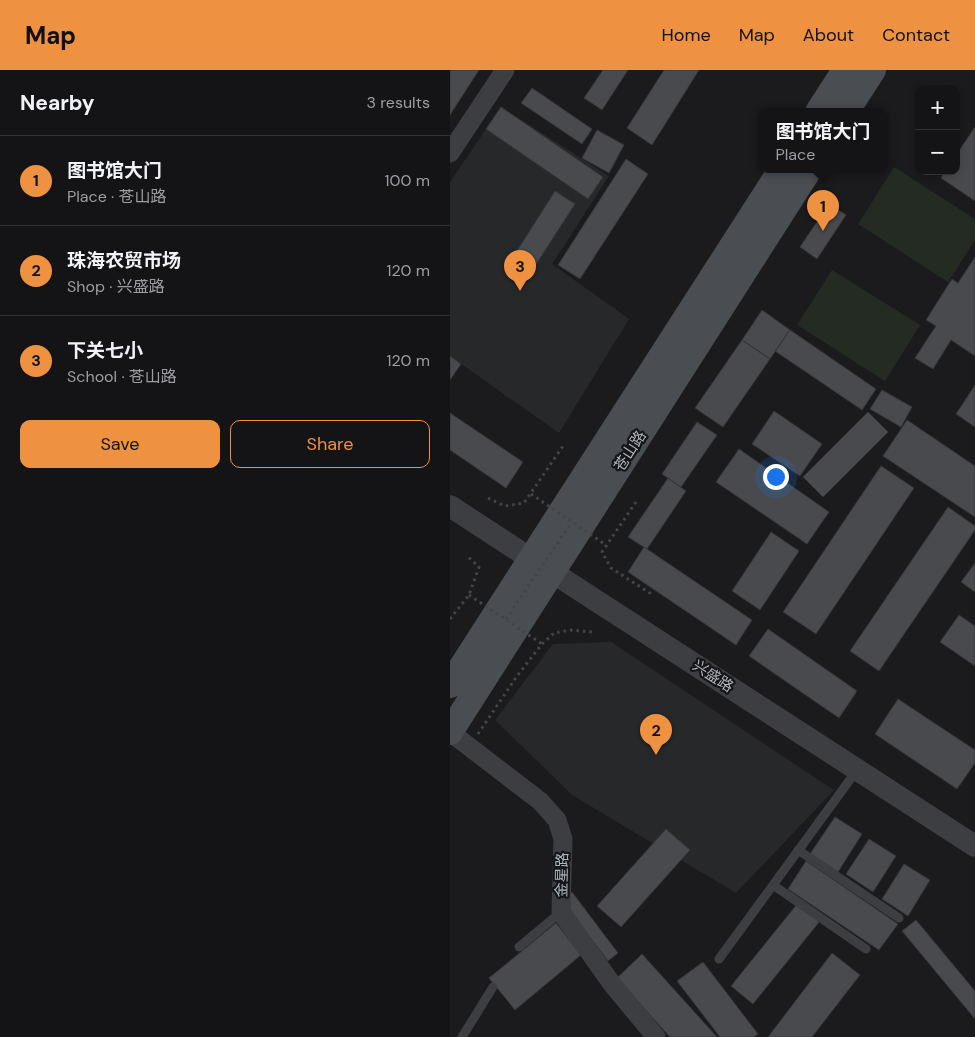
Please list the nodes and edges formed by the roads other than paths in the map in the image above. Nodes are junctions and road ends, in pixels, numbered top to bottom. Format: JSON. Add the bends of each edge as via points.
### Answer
{"nodes":[{"id":1,"x":505,"y":70,"type":"edge"},
{"id":2,"x":845,"y":70,"type":"edge"},
{"id":3,"x":873,"y":70,"type":"edge"},
{"id":4,"x":821,"y":108,"type":"edge"},
{"id":5,"x":849,"y":108,"type":"edge"},
{"id":6,"x":450,"y":153,"type":"edge"},
{"id":7,"x":779,"y":173,"type":"edge"},
{"id":8,"x":807,"y":173,"type":"edge"},
{"id":9,"x":450,"y":506,"type":"edge"},
{"id":10,"x":542,"y":565,"type":"junction"},
{"id":11,"x":450,"y":685,"type":"edge"},
{"id":12,"x":457,"y":737,"type":"edge"},
{"id":13,"x":857,"y":769,"type":"junction"},
{"id":14,"x":975,"y":846,"type":"edge"},
{"id":15,"x":798,"y":850,"type":"junction"},
{"id":16,"x":773,"y":885,"type":"junction"},
{"id":17,"x":561,"y":912,"type":"junction"},
{"id":18,"x":899,"y":918,"type":"dead end"},
{"id":19,"x":519,"y":947,"type":"dead end"},
{"id":20,"x":866,"y":949,"type":"dead end"},
{"id":21,"x":719,"y":959,"type":"dead end"},
{"id":22,"x":493,"y":987,"type":"dead end"},
{"id":23,"x":462,"y":1037,"type":"edge"},
{"id":24,"x":656,"y":1037,"type":"edge"}],
"edges":[{"from":1,"to":6,"type":"street"},
{"from":2,"to":4,"type":"main road"},
{"from":3,"to":5,"type":"main road"},
{"from":7,"to":10,"type":"main road","name":"苍山路"},
{"from":8,"to":10,"type":"main road","name":"苍山路"},
{"from":9,"to":10,"type":"street","name":"兴盛路"},
{"from":10,"to":11,"type":"main road","name":"苍山路"},
{"from":10,"to":12,"type":"main road","name":"苍山路"},
{"from":10,"to":13,"type":"street","name":"兴盛路"},
{"from":12,"to":17,"type":"street","name":"金星路","via":[[540,801],[557,820],[563,839]]},
{"from":13,"to":14,"type":"street","name":"兴盛路"},
{"from":13,"to":15,"type":"lane"},
{"from":15,"to":16,"type":"lane"},
{"from":15,"to":18,"type":"lane"},
{"from":16,"to":20,"type":"lane"},
{"from":16,"to":21,"type":"lane"},
{"from":17,"to":19,"type":"lane"},
{"from":17,"to":24,"type":"street","name":"金星路","via":[[612,984]]},
{"from":22,"to":23,"type":"lane"}]}
